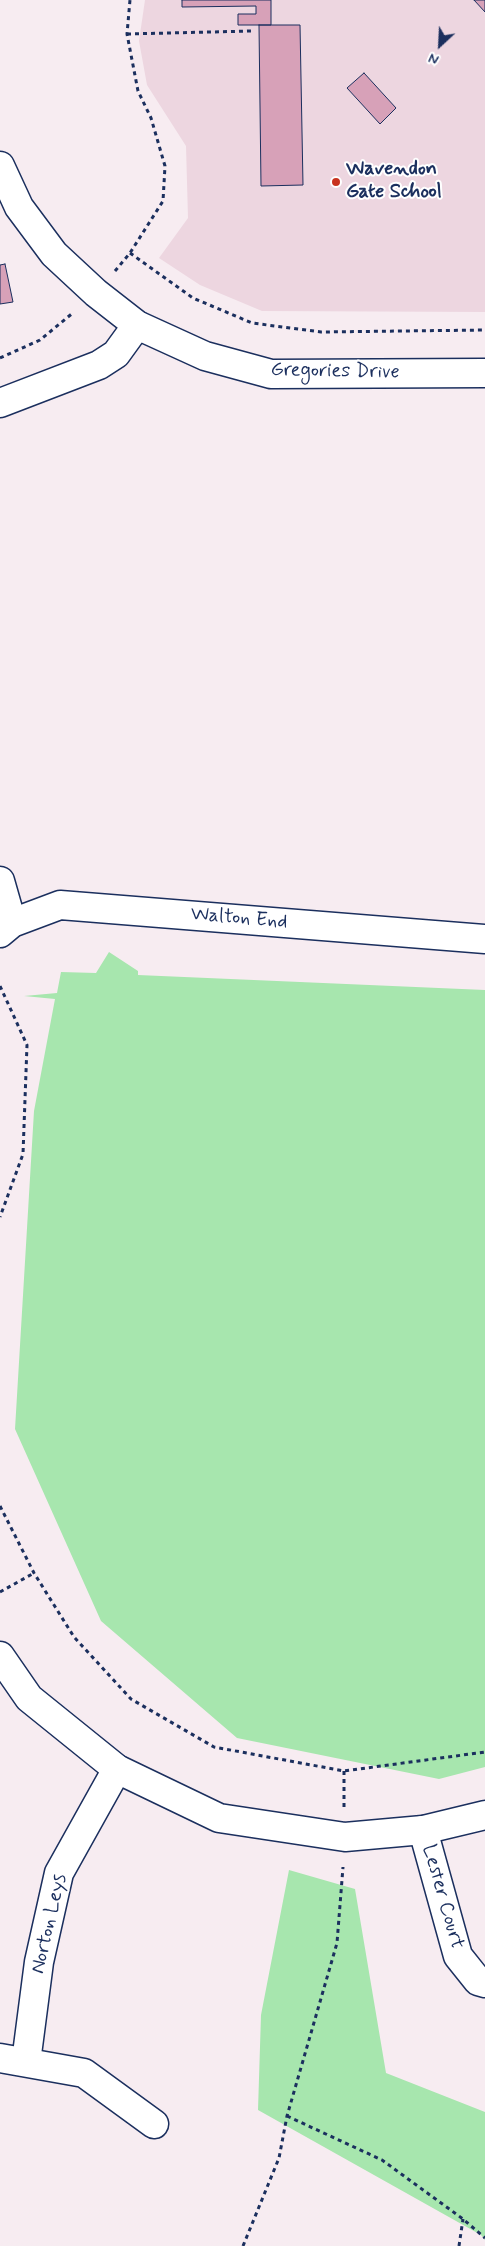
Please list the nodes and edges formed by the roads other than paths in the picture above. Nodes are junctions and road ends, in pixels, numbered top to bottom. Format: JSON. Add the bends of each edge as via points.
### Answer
{"nodes":[{"id":1,"x":0,"y":166,"type":"edge"},
{"id":2,"x":137,"y":325,"type":"junction"},
{"id":3,"x":485,"y":372,"type":"edge"},
{"id":4,"x":0,"y":403,"type":"edge"},
{"id":5,"x":0,"y":881,"type":"edge"},
{"id":6,"x":6,"y":928,"type":"edge"},
{"id":7,"x":485,"y":939,"type":"edge"},
{"id":8,"x":0,"y":1656,"type":"edge"},
{"id":9,"x":118,"y":1769,"type":"junction"},
{"id":10,"x":485,"y":1815,"type":"edge"},
{"id":11,"x":423,"y":1830,"type":"junction"},
{"id":12,"x":485,"y":1984,"type":"edge"},
{"id":13,"x":13,"y":2060,"type":"edge"},
{"id":14,"x":154,"y":2124,"type":"dead end"}],
"edges":[{"from":1,"to":2,"type":"street","name":"Gregories Drive","via":[[19,208],[54,254]]},
{"from":2,"to":3,"type":"street","name":"Gregories Drive","via":[[205,356],[271,374]]},
{"from":2,"to":4,"type":"street","via":[[116,354],[99,365]]},
{"from":5,"to":6,"type":"street"},
{"from":6,"to":7,"type":"street","name":"Walton End","via":[[60,905]]},
{"from":8,"to":9,"type":"street","via":[[29,1698]]},
{"from":9,"to":11,"type":"street","via":[[219,1818],[345,1837]]},
{"from":9,"to":13,"type":"street","name":"Norton Leys","via":[[59,1873]]},
{"from":10,"to":11,"type":"street"},
{"from":11,"to":12,"type":"street","name":"Lester Court","via":[[458,1956],[478,1981]]},
{"from":13,"to":14,"type":"street","name":"Norton Leys","via":[[84,2073]]}]}
